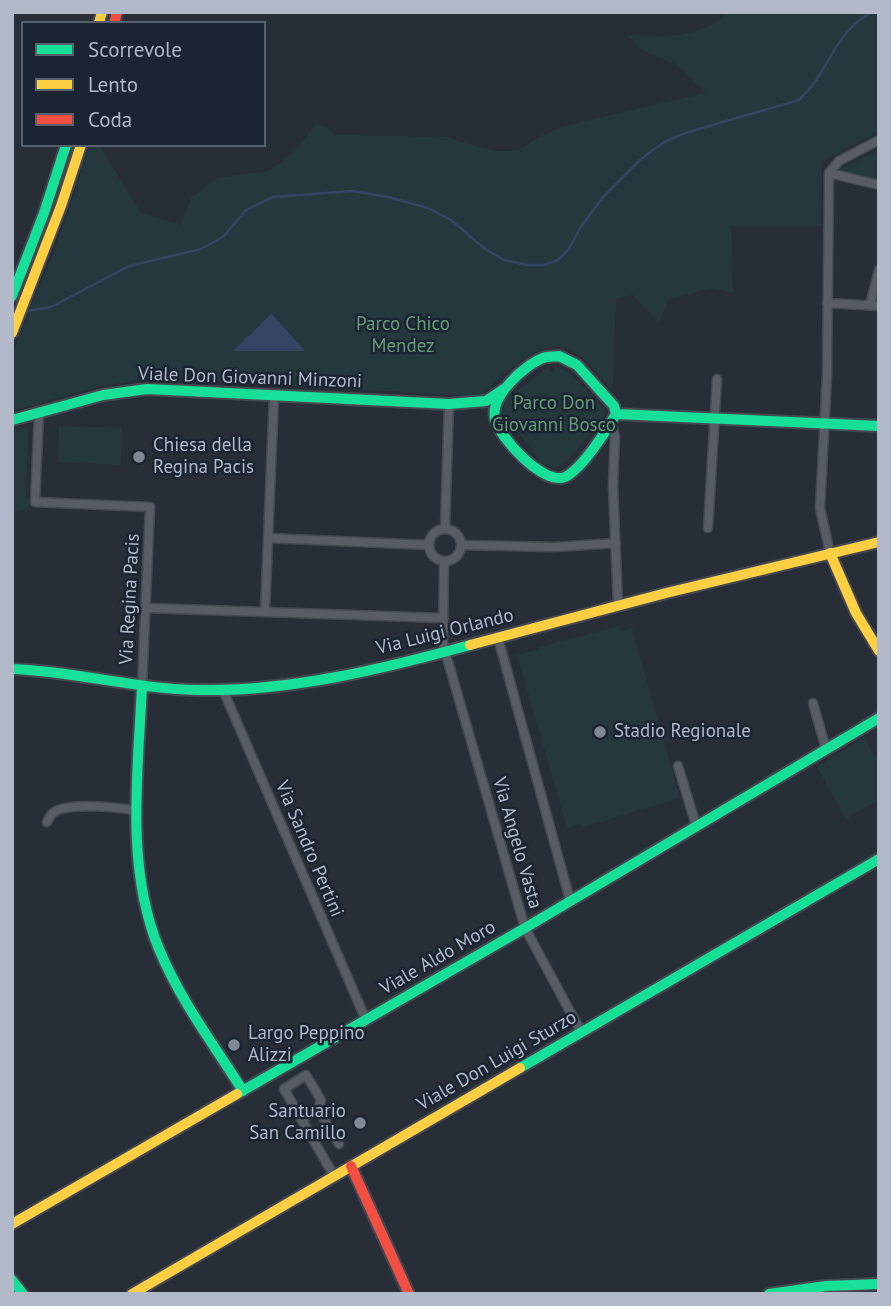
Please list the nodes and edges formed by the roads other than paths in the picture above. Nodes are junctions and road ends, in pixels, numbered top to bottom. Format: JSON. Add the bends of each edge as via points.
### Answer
{"nodes":[{"id":1,"x":879,"y":141,"type":"edge"},
{"id":2,"x":65,"y":147,"type":"edge"},
{"id":3,"x":80,"y":147,"type":"edge"},
{"id":4,"x":829,"y":177,"type":"junction"},
{"id":5,"x":879,"y":185,"type":"edge"},
{"id":6,"x":879,"y":270,"type":"edge"},
{"id":7,"x":12,"y":296,"type":"edge"},
{"id":8,"x":827,"y":303,"type":"junction"},
{"id":9,"x":874,"y":306,"type":"edge"},
{"id":10,"x":12,"y":333,"type":"edge"},
{"id":11,"x":717,"y":379,"type":"dead end"},
{"id":12,"x":504,"y":389,"type":"junction"},
{"id":13,"x":274,"y":395,"type":"junction"},
{"id":14,"x":449,"y":404,"type":"junction"},
{"id":15,"x":39,"y":413,"type":"junction"},
{"id":16,"x":616,"y":417,"type":"junction"},
{"id":17,"x":715,"y":417,"type":"junction"},
{"id":18,"x":12,"y":421,"type":"edge"},
{"id":19,"x":495,"y":421,"type":"junction"},
{"id":20,"x":823,"y":423,"type":"junction"},
{"id":21,"x":879,"y":426,"type":"edge"},
{"id":22,"x":445,"y":528,"type":"junction"},
{"id":23,"x":708,"y":528,"type":"dead end"},
{"id":24,"x":268,"y":538,"type":"junction"},
{"id":25,"x":879,"y":541,"type":"edge"},
{"id":26,"x":616,"y":543,"type":"junction"},
{"id":27,"x":428,"y":545,"type":"junction"},
{"id":28,"x":461,"y":545,"type":"junction"},
{"id":29,"x":830,"y":553,"type":"junction"},
{"id":30,"x":444,"y":566,"type":"junction"},
{"id":31,"x":618,"y":605,"type":"junction"},
{"id":32,"x":146,"y":608,"type":"junction"},
{"id":33,"x":265,"y":612,"type":"junction"},
{"id":34,"x":443,"y":618,"type":"junction"},
{"id":35,"x":498,"y":638,"type":"junction"},
{"id":36,"x":879,"y":651,"type":"edge"},
{"id":37,"x":446,"y":653,"type":"junction"},
{"id":38,"x":12,"y":669,"type":"edge"},
{"id":39,"x":142,"y":687,"type":"junction"},
{"id":40,"x":223,"y":690,"type":"junction"},
{"id":41,"x":813,"y":703,"type":"dead end"},
{"id":42,"x":879,"y":718,"type":"edge"},
{"id":43,"x":825,"y":749,"type":"junction"},
{"id":44,"x":678,"y":766,"type":"dead end"},
{"id":45,"x":137,"y":811,"type":"junction"},
{"id":46,"x":47,"y":822,"type":"dead end"},
{"id":47,"x":696,"y":825,"type":"junction"},
{"id":48,"x":879,"y":859,"type":"edge"},
{"id":49,"x":570,"y":900,"type":"junction"},
{"id":50,"x":525,"y":929,"type":"junction"},
{"id":51,"x":366,"y":1020,"type":"junction"},
{"id":52,"x":581,"y":1032,"type":"junction"},
{"id":53,"x":243,"y":1091,"type":"junction"},
{"id":54,"x":318,"y":1109,"type":"junction"},
{"id":55,"x":302,"y":1119,"type":"junction"},
{"id":56,"x":339,"y":1144,"type":"dead end"},
{"id":57,"x":351,"y":1166,"type":"junction"},
{"id":58,"x":334,"y":1176,"type":"junction"},
{"id":59,"x":12,"y":1224,"type":"edge"},
{"id":60,"x":12,"y":1280,"type":"edge"},
{"id":61,"x":879,"y":1284,"type":"edge"},
{"id":62,"x":23,"y":1294,"type":"edge"},
{"id":63,"x":132,"y":1294,"type":"edge"},
{"id":64,"x":409,"y":1294,"type":"edge"},
{"id":65,"x":769,"y":1294,"type":"edge"}],
"edges":[{"from":1,"to":4,"type":"street","via":[[838,161]]},
{"from":2,"to":7,"type":"main road"},
{"from":3,"to":10,"type":"main road"},
{"from":4,"to":5,"type":"street"},
{"from":4,"to":8,"type":"street"},
{"from":6,"to":9,"type":"street"},
{"from":8,"to":9,"type":"street"},
{"from":8,"to":20,"type":"street"},
{"from":11,"to":17,"type":"street"},
{"from":12,"to":14,"type":"main road","via":[[486,401]]},
{"from":12,"to":16,"type":"main road","via":[[536,362],[559,356],[577,365],[614,406]]},
{"from":12,"to":19,"type":"main road","via":[[496,400]]},
{"from":13,"to":14,"type":"main road","name":"Viale Don Giovanni Minzoni"},
{"from":13,"to":15,"type":"main road","name":"Viale Don Giovanni Minzoni","via":[[147,389],[103,395]]},
{"from":13,"to":24,"type":"street"},
{"from":14,"to":19,"type":"main road","via":[[480,410]]},
{"from":14,"to":22,"type":"street"},
{"from":15,"to":18,"type":"main road","name":"Viale Don Giovanni Minzoni"},
{"from":15,"to":32,"type":"street","name":"Via Regina Pacis","via":[[35,502],[150,508]]},
{"from":16,"to":17,"type":"main road"},
{"from":16,"to":19,"type":"main road","via":[[571,473],[559,478],[534,468]]},
{"from":16,"to":26,"type":"street"},
{"from":17,"to":20,"type":"main road"},
{"from":17,"to":23,"type":"street"},
{"from":20,"to":21,"type":"main road"},
{"from":20,"to":29,"type":"street","via":[[820,508]]},
{"from":22,"to":27,"type":"street","via":[[430,536]]},
{"from":22,"to":28,"type":"street","via":[[459,537]]},
{"from":24,"to":27,"type":"street"},
{"from":24,"to":33,"type":"street"},
{"from":25,"to":29,"type":"main road","name":"Via Luigi Orlando"},
{"from":26,"to":28,"type":"street"},
{"from":26,"to":31,"type":"street"},
{"from":27,"to":30,"type":"street"},
{"from":28,"to":30,"type":"street","via":[[459,554]]},
{"from":29,"to":31,"type":"main road","name":"Via Luigi Orlando"},
{"from":29,"to":36,"type":"main road"},
{"from":30,"to":34,"type":"street","name":"Via Angelo Vasta"},
{"from":31,"to":35,"type":"main road","name":"Via Luigi Orlando"},
{"from":32,"to":33,"type":"street"},
{"from":32,"to":39,"type":"street","name":"Via Regina Pacis"},
{"from":33,"to":34,"type":"street"},
{"from":34,"to":37,"type":"street","name":"Via Angelo Vasta"},
{"from":35,"to":37,"type":"main road","name":"Via Luigi Orlando"},
{"from":35,"to":49,"type":"street"},
{"from":37,"to":40,"type":"main road","name":"Via Luigi Orlando","via":[[335,676]]},
{"from":37,"to":50,"type":"street","name":"Via Angelo Vasta"},
{"from":38,"to":39,"type":"main road","name":"Via Luigi Orlando","via":[[67,673]]},
{"from":39,"to":40,"type":"main road","name":"Via Luigi Orlando"},
{"from":39,"to":45,"type":"main road"},
{"from":40,"to":51,"type":"street","name":"Via Sandro Pertini"},
{"from":41,"to":43,"type":"street"},
{"from":42,"to":43,"type":"main road","name":"Viale Aldo Moro"},
{"from":43,"to":47,"type":"main road","name":"Viale Aldo Moro"},
{"from":44,"to":47,"type":"street"},
{"from":45,"to":46,"type":"street","via":[[61,809]]},
{"from":45,"to":53,"type":"main road","via":[[139,877],[158,947],[181,993]]},
{"from":47,"to":49,"type":"main road","name":"Viale Aldo Moro"},
{"from":48,"to":52,"type":"main road","name":"Viale Don Luigi Sturzo"},
{"from":49,"to":50,"type":"main road","name":"Viale Aldo Moro"},
{"from":50,"to":51,"type":"main road","name":"Viale Aldo Moro"},
{"from":50,"to":52,"type":"street","name":"Via Angelo Vasta"},
{"from":51,"to":53,"type":"main road","name":"Viale Aldo Moro"},
{"from":52,"to":57,"type":"main road","name":"Viale Don Luigi Sturzo"},
{"from":53,"to":59,"type":"main road","name":"Viale Aldo Moro"},
{"from":54,"to":55,"type":"street"},
{"from":54,"to":55,"type":"street","via":[[321,1100],[306,1075],[284,1089]]},
{"from":54,"to":56,"type":"street"},
{"from":55,"to":58,"type":"street"},
{"from":57,"to":58,"type":"main road","name":"Viale Don Luigi Sturzo"},
{"from":57,"to":64,"type":"main road"},
{"from":58,"to":63,"type":"main road","name":"Viale Don Luigi Sturzo"},
{"from":60,"to":62,"type":"main road"},
{"from":61,"to":65,"type":"main road"}]}
